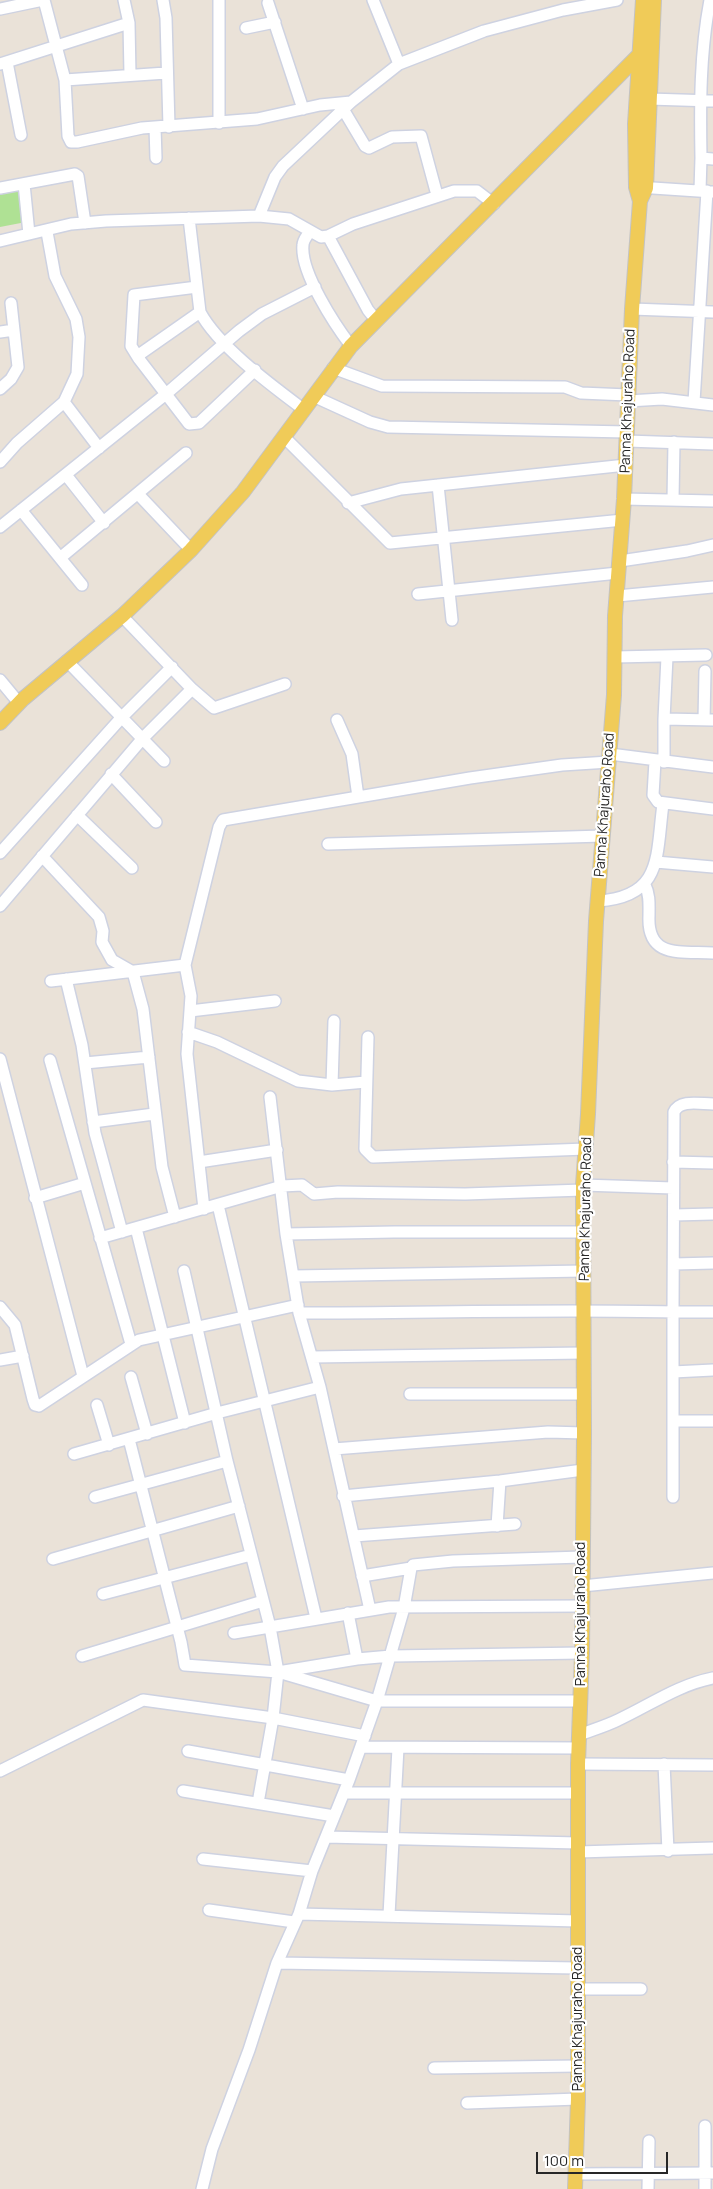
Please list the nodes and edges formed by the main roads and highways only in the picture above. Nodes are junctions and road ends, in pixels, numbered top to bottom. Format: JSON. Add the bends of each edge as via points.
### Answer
{"nodes":[{"id":1,"x":643,"y":0,"type":"edge"},
{"id":2,"x":654,"y":0,"type":"edge"},
{"id":3,"x":639,"y":55,"type":"junction"},
{"id":4,"x":641,"y":192,"type":"junction"},
{"id":5,"x":0,"y":723,"type":"edge"},
{"id":6,"x":575,"y":2189,"type":"edge"}],
"edges":[{"from":1,"to":3,"type":"main road","name":"Panna Khajuraho Road"},
{"from":2,"to":4,"type":"main road","name":"Panna Khajuraho Road"},
{"from":3,"to":4,"type":"main road","name":"Panna Khajuraho Road","via":[[635,124]]},
{"from":3,"to":5,"type":"main road","via":[[351,346],[243,492],[191,550],[122,616],[19,703]]},
{"from":4,"to":6,"type":"main road","name":"Panna Khajuraho Road","via":[[583,1187],[584,1433]]}]}
